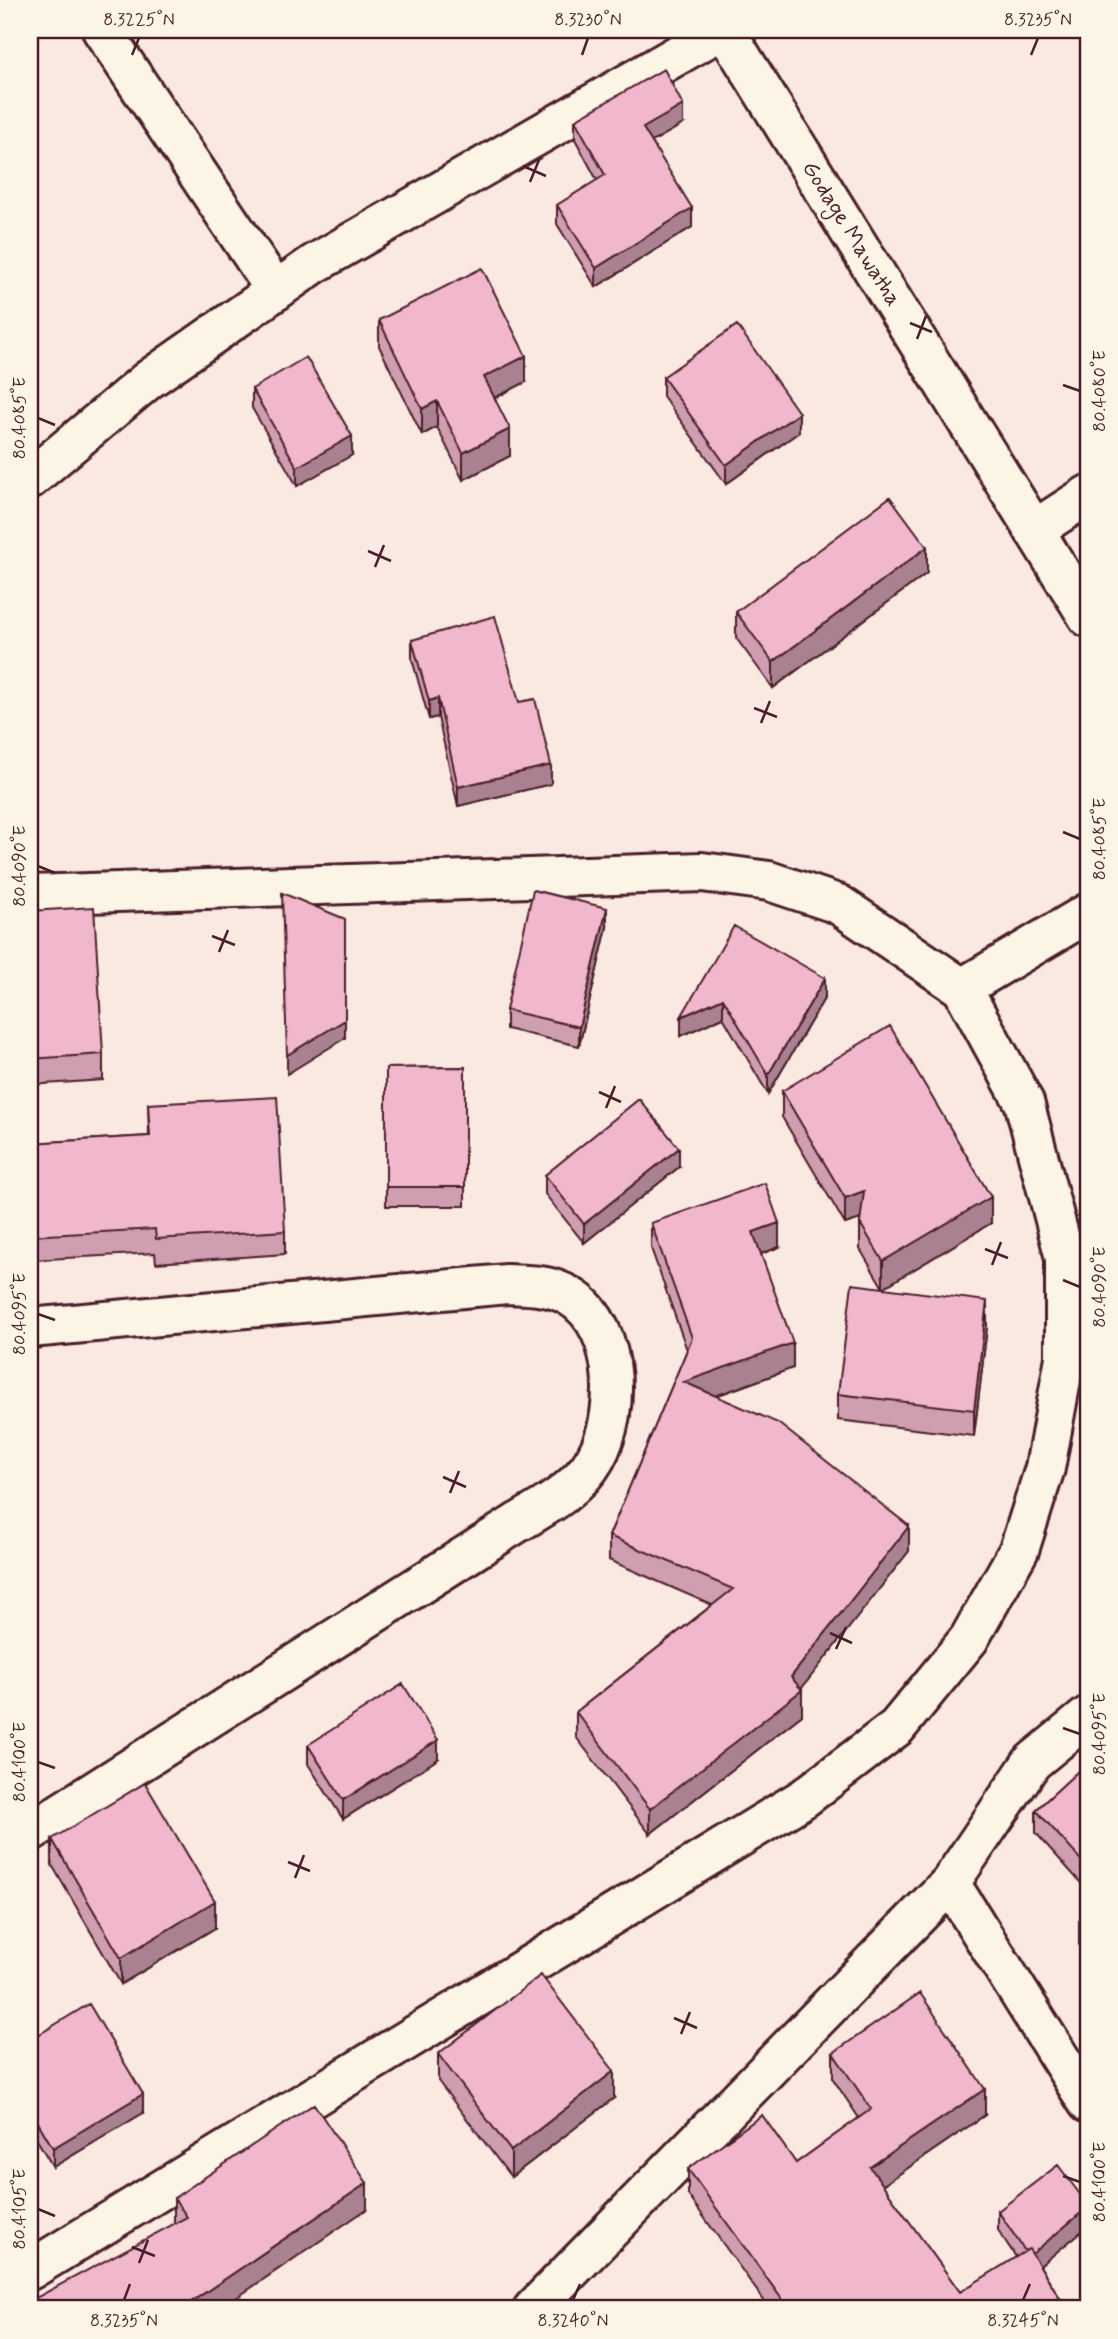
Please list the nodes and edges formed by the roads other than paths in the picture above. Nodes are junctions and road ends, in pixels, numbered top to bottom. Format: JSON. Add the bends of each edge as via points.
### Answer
{"nodes":[{"id":1,"x":102,"y":30,"type":"edge"},
{"id":2,"x":723,"y":30,"type":"edge"},
{"id":3,"x":276,"y":291,"type":"junction"},
{"id":4,"x":30,"y":479,"type":"edge"},
{"id":5,"x":1088,"y":495,"type":"edge"},
{"id":6,"x":1034,"y":530,"type":"junction"},
{"id":7,"x":1088,"y":617,"type":"edge"},
{"id":8,"x":30,"y":895,"type":"edge"},
{"id":9,"x":1088,"y":913,"type":"edge"},
{"id":10,"x":962,"y":988,"type":"junction"},
{"id":11,"x":30,"y":1328,"type":"edge"},
{"id":12,"x":1088,"y":1716,"type":"edge"},
{"id":13,"x":30,"y":1832,"type":"edge"},
{"id":14,"x":950,"y":1883,"type":"junction"},
{"id":15,"x":1088,"y":2103,"type":"edge"},
{"id":16,"x":30,"y":2270,"type":"edge"},
{"id":17,"x":533,"y":2309,"type":"edge"}],
"edges":[{"from":1,"to":3,"type":"street"},
{"from":2,"to":3,"type":"street","via":[[326,257]]},
{"from":2,"to":6,"type":"street","name":"Godage Mawatha"},
{"from":3,"to":4,"type":"street","via":[[148,380]]},
{"from":5,"to":6,"type":"street"},
{"from":6,"to":7,"type":"street","name":"Godage Mawatha"},
{"from":8,"to":10,"type":"street","via":[[702,872],[769,881],[838,904]]},
{"from":9,"to":10,"type":"street"},
{"from":10,"to":16,"type":"street","via":[[1024,1102],[1065,1258],[1065,1358],[1045,1468],[1018,1550],[969,1639],[897,1727],[804,1798]]},
{"from":11,"to":13,"type":"street","via":[[506,1284],[538,1285],[561,1291],[597,1324],[610,1357],[614,1391],[608,1427],[595,1460],[555,1502]]},
{"from":12,"to":14,"type":"street","via":[[1032,1762]]},
{"from":14,"to":15,"type":"street"},
{"from":14,"to":17,"type":"street"}]}
